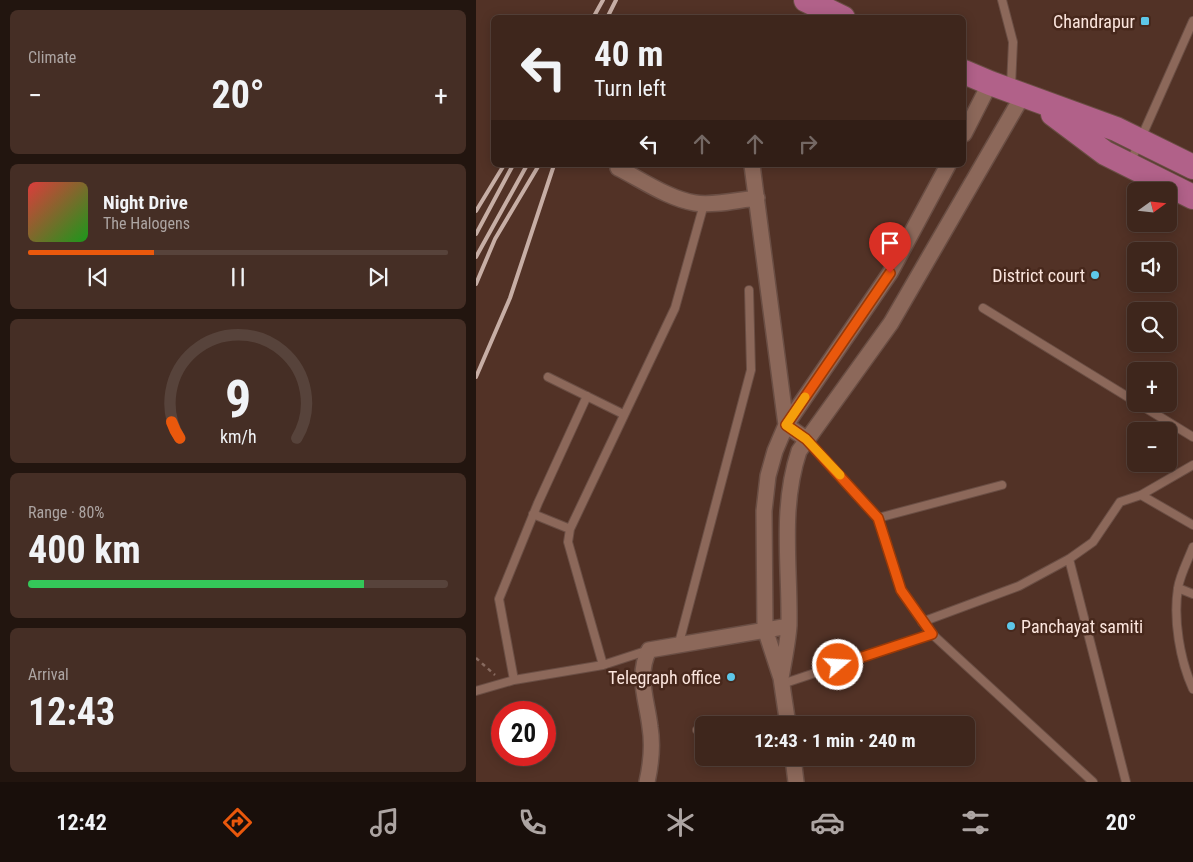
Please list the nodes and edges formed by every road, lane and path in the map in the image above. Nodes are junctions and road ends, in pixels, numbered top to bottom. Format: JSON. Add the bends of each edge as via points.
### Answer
{"nodes":[{"id":1,"x":1002,"y":0,"type":"edge"},
{"id":2,"x":814,"y":4,"type":"edge"},
{"id":3,"x":837,"y":15,"type":"edge"},
{"id":4,"x":1193,"y":21,"type":"edge"},
{"id":5,"x":966,"y":73,"type":"edge"},
{"id":6,"x":1014,"y":92,"type":"junction"},
{"id":7,"x":966,"y":132,"type":"edge"},
{"id":8,"x":1140,"y":142,"type":"junction"},
{"id":9,"x":1129,"y":165,"type":"junction"},
{"id":10,"x":752,"y":167,"type":"edge"},
{"id":11,"x":947,"y":167,"type":"edge"},
{"id":12,"x":1193,"y":167,"type":"edge"},
{"id":13,"x":618,"y":168,"type":"dead end"},
{"id":14,"x":757,"y":198,"type":"junction"},
{"id":15,"x":1193,"y":198,"type":"edge"},
{"id":16,"x":704,"y":204,"type":"junction"},
{"id":17,"x":749,"y":290,"type":"dead end"},
{"id":18,"x":983,"y":308,"type":"dead end"},
{"id":19,"x":548,"y":377,"type":"dead end"},
{"id":20,"x":586,"y":396,"type":"junction"},
{"id":21,"x":1127,"y":396,"type":"edge"},
{"id":22,"x":1153,"y":412,"type":"edge"},
{"id":23,"x":623,"y":414,"type":"junction"},
{"id":24,"x":786,"y":425,"type":"junction"},
{"id":25,"x":1193,"y":437,"type":"edge"},
{"id":26,"x":806,"y":439,"type":"junction"},
{"id":27,"x":1193,"y":465,"type":"edge"},
{"id":28,"x":1002,"y":484,"type":"dead end"},
{"id":29,"x":1141,"y":495,"type":"junction"},
{"id":30,"x":533,"y":514,"type":"junction"},
{"id":31,"x":878,"y":518,"type":"junction"},
{"id":32,"x":1193,"y":525,"type":"edge"},
{"id":33,"x":570,"y":529,"type":"junction"},
{"id":34,"x":1193,"y":548,"type":"edge"},
{"id":35,"x":1069,"y":559,"type":"junction"},
{"id":36,"x":1178,"y":588,"type":"junction"},
{"id":37,"x":1193,"y":594,"type":"edge"},
{"id":38,"x":922,"y":622,"type":"junction"},
{"id":39,"x":789,"y":626,"type":"junction"},
{"id":40,"x":765,"y":629,"type":"junction"},
{"id":41,"x":932,"y":634,"type":"junction"},
{"id":42,"x":679,"y":643,"type":"junction"},
{"id":43,"x":649,"y":650,"type":"junction"},
{"id":44,"x":476,"y":658,"type":"edge"},
{"id":45,"x":603,"y":665,"type":"junction"},
{"id":46,"x":514,"y":680,"type":"junction"},
{"id":47,"x":782,"y":681,"type":"junction"},
{"id":48,"x":504,"y":682,"type":"junction"},
{"id":49,"x":1193,"y":689,"type":"edge"},
{"id":50,"x":476,"y":691,"type":"edge"},
{"id":51,"x":787,"y":716,"type":"edge"},
{"id":52,"x":794,"y":766,"type":"edge"},
{"id":53,"x":647,"y":782,"type":"edge"},
{"id":54,"x":796,"y":782,"type":"edge"},
{"id":55,"x":1094,"y":782,"type":"edge"},
{"id":56,"x":1126,"y":782,"type":"edge"}],
"edges":[{"from":1,"to":6,"type":"lane","via":[[1014,42]]},
{"from":2,"to":3,"type":"main road"},
{"from":4,"to":8,"type":"lane"},
{"from":5,"to":6,"type":"main road"},
{"from":6,"to":7,"type":"street"},
{"from":6,"to":8,"type":"main road","via":[[1116,129]]},
{"from":6,"to":9,"type":"main road","via":[[1105,153]]},
{"from":6,"to":26,"type":"street","via":[[891,323]]},
{"from":8,"to":9,"type":"lane"},
{"from":8,"to":12,"type":"main road"},
{"from":9,"to":15,"type":"main road"},
{"from":10,"to":14,"type":"street"},
{"from":11,"to":24,"type":"street","via":[[890,273]]},
{"from":13,"to":16,"type":"street","via":[[666,192]]},
{"from":14,"to":16,"type":"street"},
{"from":14,"to":24,"type":"street"},
{"from":16,"to":23,"type":"lane","via":[[675,308]]},
{"from":17,"to":42,"type":"lane","via":[[751,370]]},
{"from":18,"to":21,"type":"lane"},
{"from":19,"to":20,"type":"lane"},
{"from":20,"to":23,"type":"lane"},
{"from":20,"to":30,"type":"lane"},
{"from":22,"to":25,"type":"lane"},
{"from":23,"to":33,"type":"lane"},
{"from":24,"to":26,"type":"street"},
{"from":24,"to":40,"type":"street","via":[[774,451],[764,510]]},
{"from":26,"to":31,"type":"lane"},
{"from":26,"to":39,"type":"street","via":[[791,474],[786,520]]},
{"from":27,"to":29,"type":"lane"},
{"from":28,"to":31,"type":"lane"},
{"from":29,"to":32,"type":"lane"},
{"from":29,"to":35,"type":"lane","via":[[1120,502],[1093,542]]},
{"from":30,"to":33,"type":"lane"},
{"from":30,"to":46,"type":"lane","via":[[499,600]]},
{"from":31,"to":38,"type":"lane","via":[[901,590]]},
{"from":33,"to":45,"type":"lane","via":[[568,542]]},
{"from":34,"to":36,"type":"lane"},
{"from":35,"to":38,"type":"lane","via":[[1019,586]]},
{"from":35,"to":56,"type":"lane"},
{"from":36,"to":37,"type":"lane"},
{"from":36,"to":49,"type":"lane","via":[[1180,651]]},
{"from":38,"to":41,"type":"lane"},
{"from":39,"to":40,"type":"street"},
{"from":39,"to":47,"type":"street"},
{"from":40,"to":42,"type":"street"},
{"from":40,"to":47,"type":"street"},
{"from":41,"to":47,"type":"lane"},
{"from":41,"to":55,"type":"lane"},
{"from":42,"to":43,"type":"street"},
{"from":43,"to":45,"type":"lane"},
{"from":43,"to":53,"type":"street","via":[[644,660],[642,684],[651,737]]},
{"from":44,"to":48,"type":"path"},
{"from":45,"to":46,"type":"lane"},
{"from":46,"to":48,"type":"lane"},
{"from":47,"to":51,"type":"street"},
{"from":48,"to":50,"type":"lane"},
{"from":52,"to":54,"type":"street"}]}
